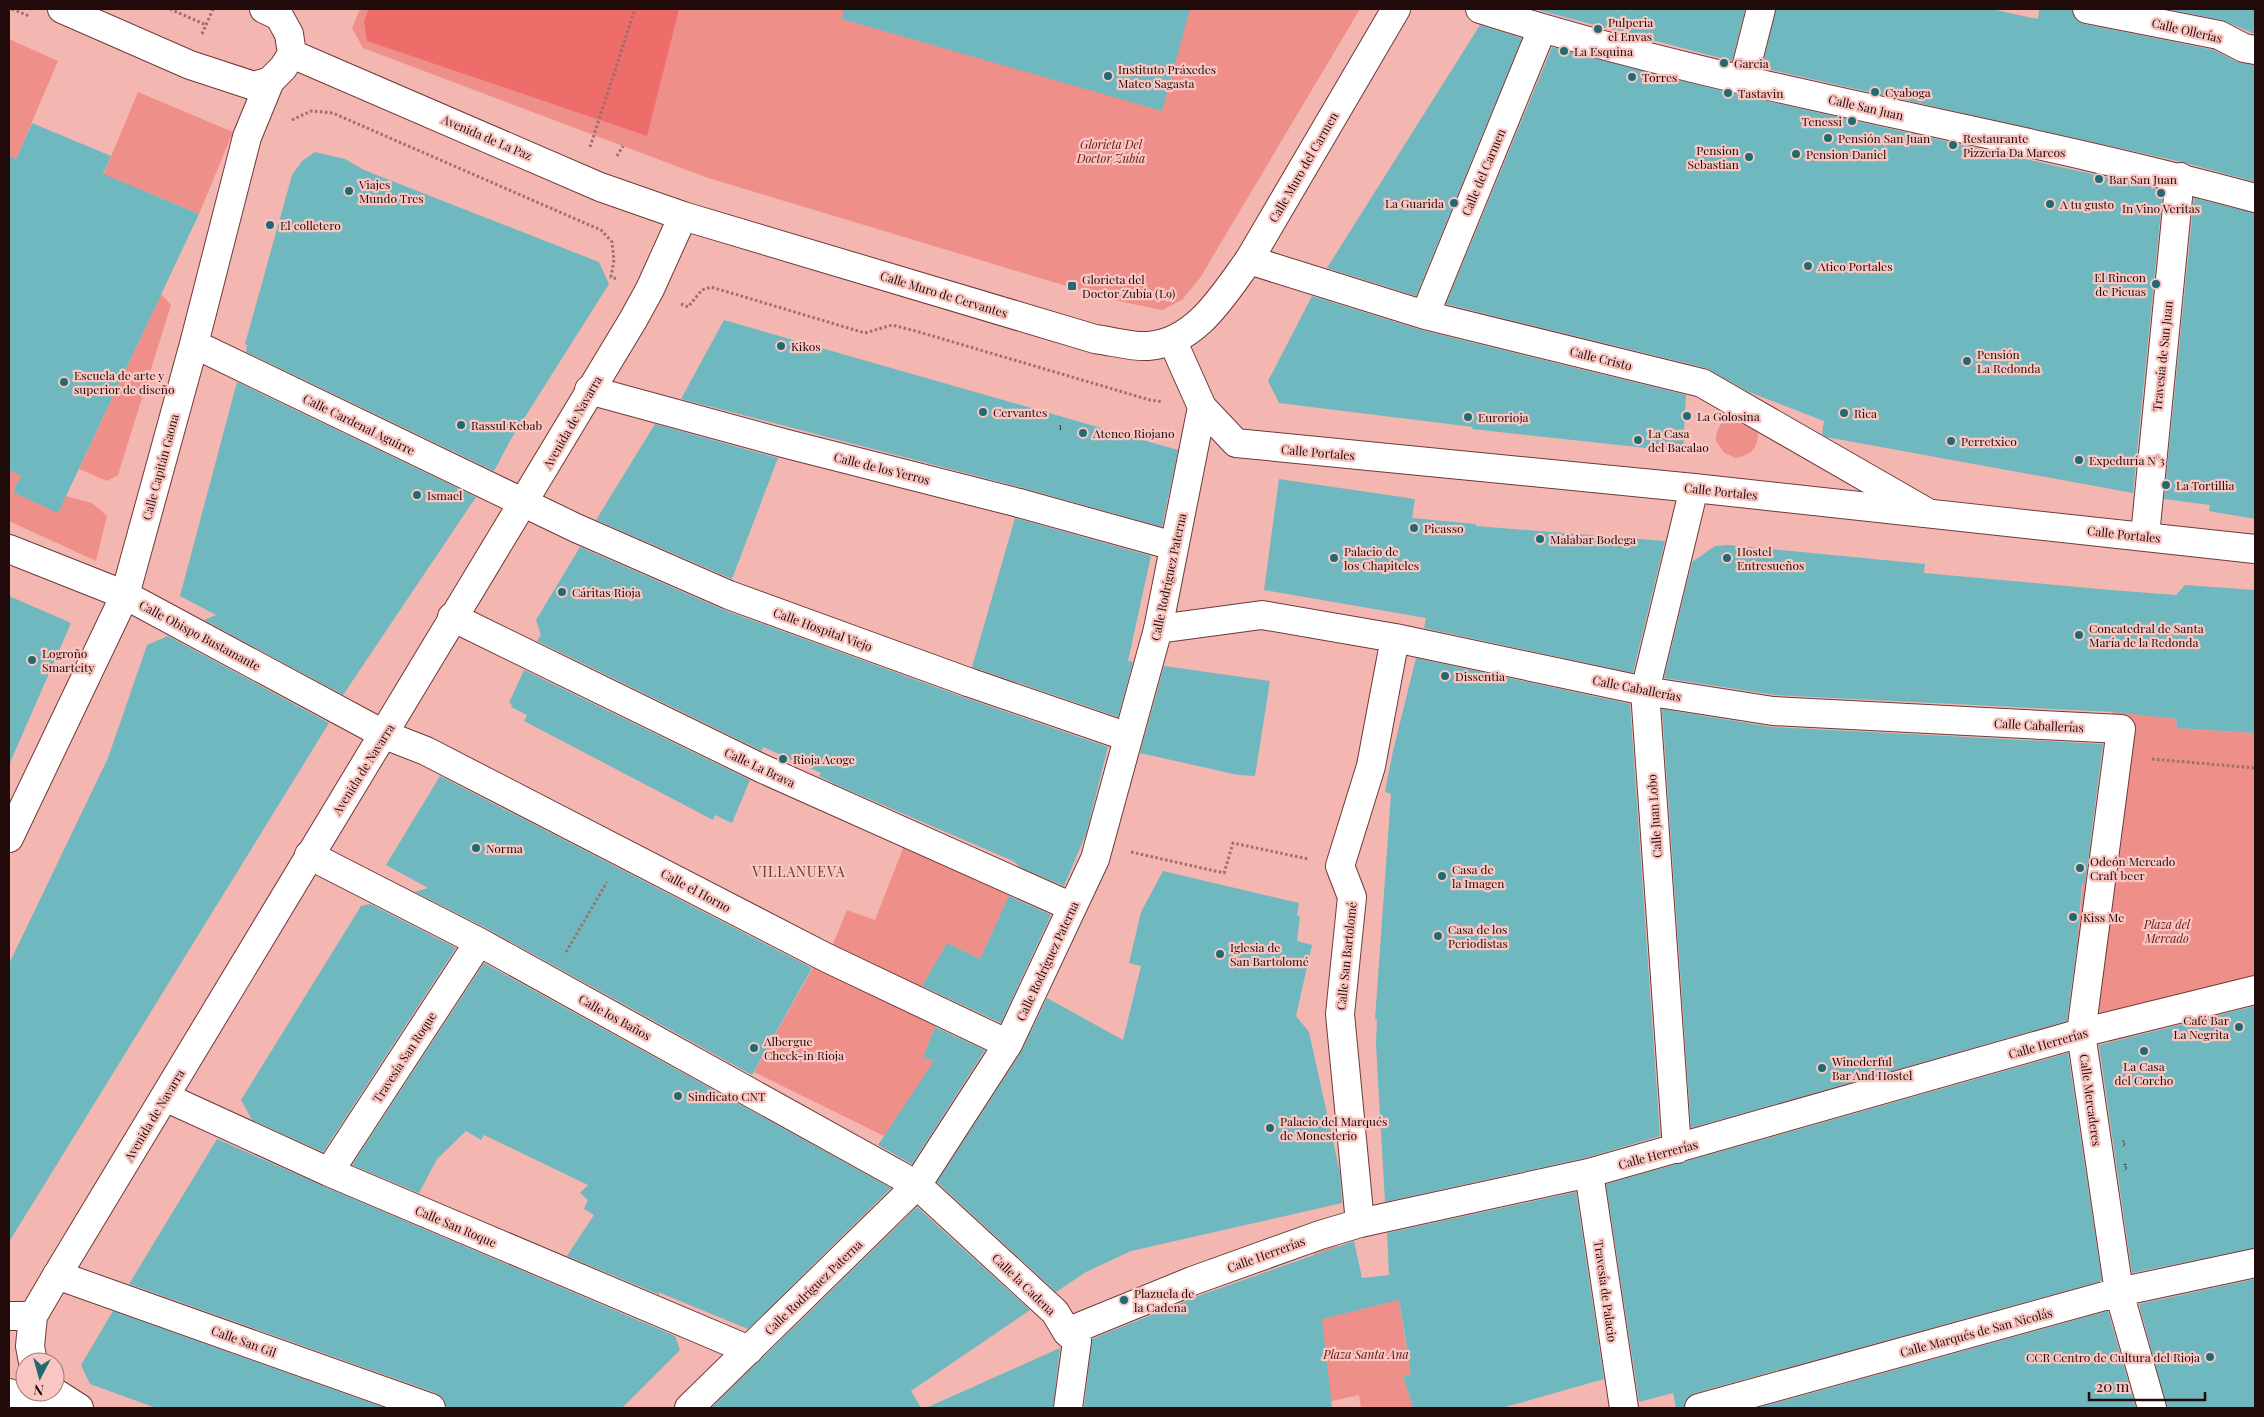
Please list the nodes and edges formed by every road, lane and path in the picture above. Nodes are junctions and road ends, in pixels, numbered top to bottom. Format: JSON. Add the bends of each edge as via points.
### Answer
{"nodes":[{"id":1,"x":12,"y":9,"type":"edge"},
{"id":2,"x":62,"y":9,"type":"edge"},
{"id":3,"x":170,"y":9,"type":"edge"},
{"id":4,"x":635,"y":9,"type":"edge"},
{"id":5,"x":1396,"y":9,"type":"edge"},
{"id":6,"x":1480,"y":9,"type":"edge"},
{"id":7,"x":1761,"y":9,"type":"edge"},
{"id":8,"x":2087,"y":9,"type":"edge"},
{"id":9,"x":278,"y":11,"type":"edge"},
{"id":10,"x":29,"y":16,"type":"dead end"},
{"id":11,"x":206,"y":25,"type":"dead end"},
{"id":12,"x":1542,"y":29,"type":"junction"},
{"id":13,"x":2255,"y":50,"type":"edge"},
{"id":14,"x":292,"y":54,"type":"junction"},
{"id":15,"x":1743,"y":80,"type":"junction"},
{"id":16,"x":270,"y":81,"type":"junction"},
{"id":17,"x":247,"y":137,"type":"junction"},
{"id":18,"x":590,"y":148,"type":"dead end"},
{"id":19,"x":2180,"y":177,"type":"junction"},
{"id":20,"x":2255,"y":198,"type":"edge"},
{"id":21,"x":683,"y":216,"type":"junction"},
{"id":22,"x":1249,"y":260,"type":"junction"},
{"id":23,"x":650,"y":289,"type":"junction"},
{"id":24,"x":1425,"y":315,"type":"junction"},
{"id":25,"x":1202,"y":320,"type":"joint"},
{"id":26,"x":1173,"y":342,"type":"junction"},
{"id":27,"x":194,"y":344,"type":"junction"},
{"id":28,"x":590,"y":390,"type":"junction"},
{"id":29,"x":1202,"y":407,"type":"junction"},
{"id":30,"x":1694,"y":488,"type":"junction"},
{"id":31,"x":523,"y":504,"type":"junction"},
{"id":32,"x":1929,"y":514,"type":"junction"},
{"id":33,"x":2144,"y":536,"type":"junction"},
{"id":34,"x":1174,"y":546,"type":"junction"},
{"id":35,"x":9,"y":549,"type":"edge"},
{"id":36,"x":2255,"y":549,"type":"edge"},
{"id":37,"x":125,"y":595,"type":"junction"},
{"id":38,"x":452,"y":618,"type":"junction"},
{"id":39,"x":1158,"y":630,"type":"junction"},
{"id":40,"x":1395,"y":638,"type":"junction"},
{"id":41,"x":1645,"y":691,"type":"junction"},
{"id":42,"x":2121,"y":729,"type":"joint"},
{"id":43,"x":384,"y":735,"type":"junction"},
{"id":44,"x":1128,"y":737,"type":"junction"},
{"id":45,"x":2116,"y":757,"type":"junction"},
{"id":46,"x":2255,"y":768,"type":"edge"},
{"id":47,"x":9,"y":838,"type":"edge"},
{"id":48,"x":1099,"y":845,"type":"junction"},
{"id":49,"x":624,"y":852,"type":"junction"},
{"id":50,"x":309,"y":855,"type":"junction"},
{"id":51,"x":1340,"y":866,"type":"junction"},
{"id":52,"x":1072,"y":907,"type":"junction"},
{"id":53,"x":479,"y":942,"type":"junction"},
{"id":54,"x":550,"y":981,"type":"junction"},
{"id":55,"x":2255,"y":990,"type":"edge"},
{"id":56,"x":2081,"y":1033,"type":"junction"},
{"id":57,"x":1008,"y":1044,"type":"junction"},
{"id":58,"x":165,"y":1097,"type":"junction"},
{"id":59,"x":1677,"y":1149,"type":"junction"},
{"id":60,"x":329,"y":1172,"type":"junction"},
{"id":61,"x":1589,"y":1173,"type":"junction"},
{"id":62,"x":917,"y":1185,"type":"junction"},
{"id":63,"x":1360,"y":1223,"type":"junction"},
{"id":64,"x":2255,"y":1264,"type":"edge"},
{"id":65,"x":57,"y":1275,"type":"junction"},
{"id":66,"x":2119,"y":1292,"type":"junction"},
{"id":67,"x":21,"y":1316,"type":"edge"},
{"id":68,"x":1067,"y":1332,"type":"junction"},
{"id":69,"x":748,"y":1350,"type":"junction"},
{"id":70,"x":31,"y":1352,"type":"edge"},
{"id":71,"x":9,"y":1393,"type":"edge"},
{"id":72,"x":65,"y":1399,"type":"edge"},
{"id":73,"x":45,"y":1408,"type":"edge"},
{"id":74,"x":79,"y":1408,"type":"edge"},
{"id":75,"x":431,"y":1408,"type":"edge"},
{"id":76,"x":689,"y":1408,"type":"edge"},
{"id":77,"x":1068,"y":1408,"type":"edge"},
{"id":78,"x":1624,"y":1408,"type":"edge"},
{"id":79,"x":1699,"y":1408,"type":"edge"},
{"id":80,"x":2152,"y":1408,"type":"edge"}],
"edges":[{"from":1,"to":10,"type":"path"},
{"from":2,"to":16,"type":"street","via":[[190,65],[235,81],[254,86]]},
{"from":3,"to":11,"type":"path"},
{"from":4,"to":18,"type":"path"},
{"from":5,"to":22,"type":"street","name":"Calle Muro del Carmen"},
{"from":6,"to":12,"type":"street","name":"Calle San Juan"},
{"from":7,"to":15,"type":"street"},
{"from":8,"to":13,"type":"street","name":"Calle Ollerías","via":[[2219,35]]},
{"from":9,"to":14,"type":"street","via":[[289,34]]},
{"from":12,"to":15,"type":"street","name":"Calle San Juan"},
{"from":12,"to":24,"type":"street","name":"Calle del Carmen"},
{"from":14,"to":16,"type":"street"},
{"from":14,"to":21,"type":"street","name":"Avenida de La Paz","via":[[600,188]]},
{"from":15,"to":19,"type":"street","name":"Calle San Juan"},
{"from":16,"to":17,"type":"street","name":"Calle Capitán Gaona"},
{"from":17,"to":23,"type":"path","via":[[266,139],[312,111],[333,113],[600,230],[612,242],[614,260],[610,277]]},
{"from":17,"to":27,"type":"street","name":"Calle Capitán Gaona"},
{"from":19,"to":20,"type":"street","name":"Calle San Juan"},
{"from":19,"to":33,"type":"street","name":"Travesía de San Juan"},
{"from":21,"to":23,"type":"street","name":"Avenida de Navarra"},
{"from":21,"to":26,"type":"street","name":"Calle Muro de Cervantes","via":[[1095,338],[1147,346]]},
{"from":22,"to":24,"type":"street","name":"Calle Cristo"},
{"from":22,"to":25,"type":"street","name":"Calle Muro del Carmen"},
{"from":23,"to":28,"type":"street","name":"Avenida de Navarra"},
{"from":23,"to":29,"type":"path","via":[[688,307],[702,290],[711,287],[865,332],[892,325],[1150,400]]},
{"from":24,"to":32,"type":"street","name":"Calle Cristo","via":[[1702,383]]},
{"from":25,"to":26,"type":"street","name":"Calle Muro de Cervantes"},
{"from":26,"to":29,"type":"street","name":"Calle Portales"},
{"from":27,"to":31,"type":"street","name":"Calle Cardenal Aguirre"},
{"from":27,"to":37,"type":"street","name":"Calle Capitán Gaona"},
{"from":28,"to":31,"type":"street","name":"Avenida de Navarra"},
{"from":28,"to":34,"type":"street","name":"Calle de los Yerros"},
{"from":29,"to":30,"type":"street","name":"Calle Portales","via":[[1236,443]]},
{"from":29,"to":34,"type":"street","name":"Calle Rodríguez Paterna"},
{"from":30,"to":32,"type":"street","name":"Calle Portales"},
{"from":30,"to":41,"type":"street","name":"Calle Juan Lobo"},
{"from":31,"to":38,"type":"street","name":"Avenida de Navarra"},
{"from":31,"to":44,"type":"street","name":"Calle Hospital Viejo","via":[[729,595]]},
{"from":32,"to":33,"type":"street","name":"Calle Portales"},
{"from":33,"to":36,"type":"street","name":"Calle Portales"},
{"from":34,"to":39,"type":"street","name":"Calle Rodríguez Paterna"},
{"from":35,"to":37,"type":"street","name":"Calle Obispo Bustamante"},
{"from":37,"to":43,"type":"street","name":"Calle Obispo Bustamante"},
{"from":37,"to":47,"type":"street","name":"Calle Capitán Gaona"},
{"from":38,"to":43,"type":"street","name":"Avenida de Navarra"},
{"from":38,"to":52,"type":"street","name":"Calle La Brava","via":[[761,768]]},
{"from":39,"to":40,"type":"street","name":"Calle Caballerías","via":[[1262,615]]},
{"from":39,"to":44,"type":"street","name":"Calle Rodríguez Paterna"},
{"from":40,"to":41,"type":"street","name":"Calle Caballerías"},
{"from":40,"to":51,"type":"street","via":[[1371,766]]},
{"from":41,"to":42,"type":"street","name":"Calle Caballerías","via":[[1773,711]]},
{"from":41,"to":59,"type":"street","name":"Calle Juan Lobo"},
{"from":42,"to":45,"type":"street","name":"Calle Mercaderes"},
{"from":43,"to":49,"type":"street","name":"Calle el Horno","via":[[426,751]]},
{"from":43,"to":50,"type":"street","name":"Avenida de Navarra"},
{"from":44,"to":48,"type":"street","name":"Calle Rodríguez Paterna"},
{"from":45,"to":46,"type":"path"},
{"from":45,"to":56,"type":"street","name":"Calle Mercaderes"},
{"from":48,"to":51,"type":"path","via":[[1224,873],[1233,843]]},
{"from":48,"to":52,"type":"street","name":"Calle Rodríguez Paterna"},
{"from":49,"to":54,"type":"path"},
{"from":49,"to":57,"type":"street","name":"Calle el Horno","via":[[827,958]]},
{"from":50,"to":53,"type":"street","name":"Calle los Baños"},
{"from":50,"to":58,"type":"street","name":"Avenida de Navarra"},
{"from":51,"to":63,"type":"street","name":"Calle San Bartolomé","via":[[1352,897],[1340,1014]]},
{"from":52,"to":57,"type":"street","name":"Calle Rodríguez Paterna"},
{"from":53,"to":54,"type":"street","name":"Calle los Baños"},
{"from":53,"to":60,"type":"street","name":"Travesía San Roque"},
{"from":54,"to":62,"type":"street","name":"Calle los Baños"},
{"from":55,"to":56,"type":"street","name":"Calle Herrerías"},
{"from":56,"to":59,"type":"street","name":"Calle Herrerías"},
{"from":56,"to":66,"type":"street","name":"Calle Mercaderes"},
{"from":57,"to":62,"type":"street","name":"Calle Rodríguez Paterna"},
{"from":58,"to":60,"type":"street","name":"Calle San Roque"},
{"from":58,"to":65,"type":"street","name":"Avenida de Navarra"},
{"from":59,"to":61,"type":"street","name":"Calle Herrerías"},
{"from":60,"to":69,"type":"street","name":"Calle San Roque"},
{"from":61,"to":63,"type":"street","name":"Calle Herrerías"},
{"from":61,"to":78,"type":"street","name":"Travesía de Palacio"},
{"from":62,"to":68,"type":"street","name":"Calle la Cadena","via":[[1056,1312]]},
{"from":62,"to":69,"type":"street","name":"Calle Rodríguez Paterna"},
{"from":63,"to":68,"type":"street","name":"Calle Herrerías","via":[[1192,1281]]},
{"from":64,"to":66,"type":"street","name":"Calle Marqués de San Nicolás"},
{"from":65,"to":67,"type":"street","name":"Avenida de Navarra"},
{"from":65,"to":75,"type":"street","name":"Calle San Gil"},
{"from":66,"to":79,"type":"street","name":"Calle Marqués de San Nicolás"},
{"from":66,"to":80,"type":"street","name":"Calle Mercaderes"},
{"from":67,"to":70,"type":"street","name":"Avenida de Navarra"},
{"from":68,"to":77,"type":"street","name":"Calle la Cadena","via":[[1077,1341]]},
{"from":69,"to":76,"type":"street","name":"Calle Rodríguez Paterna"},
{"from":71,"to":73,"type":"street"},
{"from":72,"to":74,"type":"street"}]}
